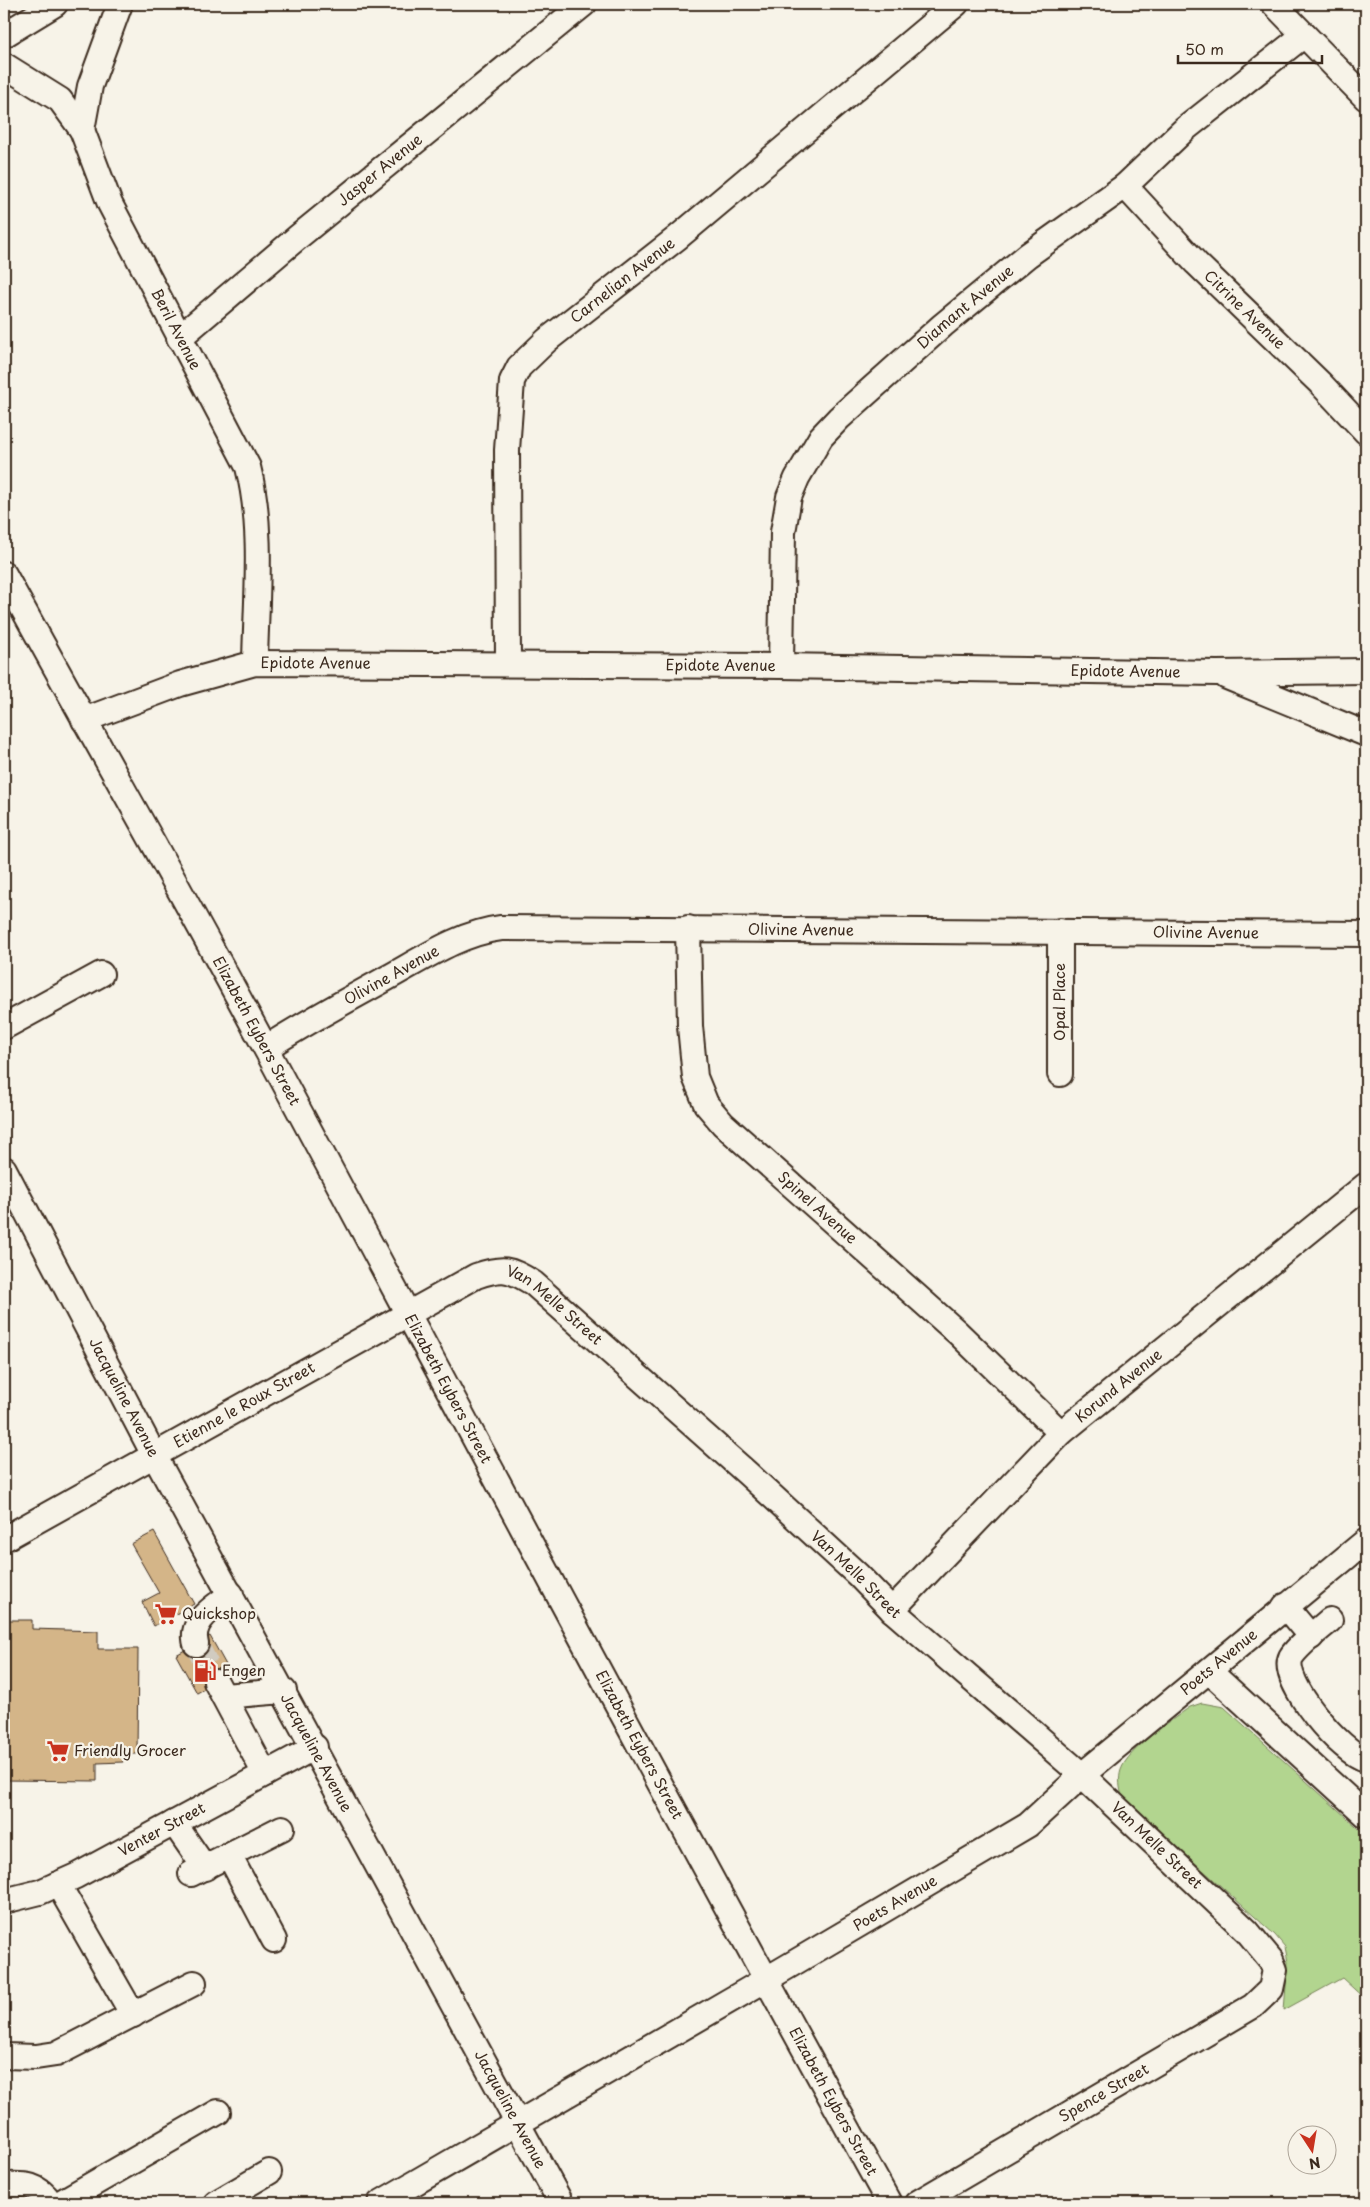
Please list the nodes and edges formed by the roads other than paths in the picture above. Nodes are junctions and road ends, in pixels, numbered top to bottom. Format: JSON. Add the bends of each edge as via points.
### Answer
{"nodes":[{"id":1,"x":55,"y":4,"type":"edge"},
{"id":2,"x":120,"y":4,"type":"edge"},
{"id":3,"x":584,"y":4,"type":"edge"},
{"id":4,"x":956,"y":4,"type":"edge"},
{"id":5,"x":1274,"y":4,"type":"edge"},
{"id":6,"x":4,"y":35,"type":"edge"},
{"id":7,"x":1304,"y":35,"type":"junction"},
{"id":8,"x":4,"y":65,"type":"edge"},
{"id":9,"x":1366,"y":98,"type":"edge"},
{"id":10,"x":82,"y":130,"type":"junction"},
{"id":11,"x":1125,"y":186,"type":"junction"},
{"id":12,"x":179,"y":338,"type":"junction"},
{"id":13,"x":1366,"y":432,"type":"edge"},
{"id":14,"x":4,"y":574,"type":"edge"},
{"id":15,"x":255,"y":663,"type":"junction"},
{"id":16,"x":508,"y":664,"type":"junction"},
{"id":17,"x":781,"y":666,"type":"junction"},
{"id":18,"x":1366,"y":671,"type":"edge"},
{"id":19,"x":1217,"y":673,"type":"junction"},
{"id":20,"x":84,"y":720,"type":"junction"},
{"id":21,"x":1366,"y":734,"type":"edge"},
{"id":22,"x":688,"y":928,"type":"junction"},
{"id":23,"x":1060,"y":931,"type":"junction"},
{"id":24,"x":1366,"y":934,"type":"edge"},
{"id":25,"x":101,"y":974,"type":"dead end"},
{"id":26,"x":4,"y":1027,"type":"edge"},
{"id":27,"x":266,"y":1048,"type":"junction"},
{"id":28,"x":1060,"y":1074,"type":"dead end"},
{"id":29,"x":4,"y":1169,"type":"edge"},
{"id":30,"x":1366,"y":1185,"type":"edge"},
{"id":31,"x":406,"y":1314,"type":"junction"},
{"id":32,"x":1061,"y":1433,"type":"junction"},
{"id":33,"x":154,"y":1455,"type":"junction"},
{"id":34,"x":4,"y":1539,"type":"edge"},
{"id":35,"x":1365,"y":1544,"type":"edge"},
{"id":36,"x":231,"y":1594,"type":"junction"},
{"id":37,"x":1286,"y":1606,"type":"junction"},
{"id":38,"x":892,"y":1610,"type":"junction"},
{"id":39,"x":1330,"y":1620,"type":"dead end"},
{"id":40,"x":1311,"y":1637,"type":"junction"},
{"id":41,"x":196,"y":1644,"type":"tunnel mouth"},
{"id":42,"x":1209,"y":1671,"type":"junction"},
{"id":43,"x":284,"y":1691,"type":"junction"},
{"id":44,"x":315,"y":1747,"type":"junction"},
{"id":45,"x":1366,"y":1759,"type":"edge"},
{"id":46,"x":266,"y":1774,"type":"junction"},
{"id":47,"x":1082,"y":1775,"type":"junction"},
{"id":48,"x":1366,"y":1814,"type":"edge"},
{"id":49,"x":174,"y":1823,"type":"junction"},
{"id":50,"x":282,"y":1828,"type":"dead end"},
{"id":51,"x":229,"y":1855,"type":"junction"},
{"id":52,"x":58,"y":1884,"type":"junction"},
{"id":53,"x":4,"y":1901,"type":"edge"},
{"id":54,"x":274,"y":1940,"type":"dead end"},
{"id":55,"x":1275,"y":1970,"type":"joint"},
{"id":56,"x":766,"y":1980,"type":"junction"},
{"id":57,"x":194,"y":1983,"type":"dead end"},
{"id":58,"x":134,"y":2015,"type":"junction"},
{"id":59,"x":4,"y":2056,"type":"edge"},
{"id":60,"x":218,"y":2112,"type":"dead end"},
{"id":61,"x":517,"y":2122,"type":"junction"},
{"id":62,"x":269,"y":2172,"type":"dead end"},
{"id":63,"x":4,"y":2184,"type":"edge"},
{"id":64,"x":51,"y":2203,"type":"edge"},
{"id":65,"x":60,"y":2203,"type":"edge"},
{"id":66,"x":216,"y":2203,"type":"edge"},
{"id":67,"x":380,"y":2203,"type":"edge"},
{"id":68,"x":561,"y":2203,"type":"edge"},
{"id":69,"x":889,"y":2203,"type":"edge"},
{"id":70,"x":917,"y":2203,"type":"edge"}],
"edges":[{"from":1,"to":6,"type":"street"},
{"from":2,"to":10,"type":"street","via":[[90,86]]},
{"from":3,"to":12,"type":"street","name":"Jasper Avenue"},
{"from":4,"to":16,"type":"street","name":"Carnelian Avenue","via":[[677,238],[548,340],[520,368],[512,381],[507,450]]},
{"from":5,"to":7,"type":"street"},
{"from":7,"to":9,"type":"street"},
{"from":7,"to":11,"type":"street","name":"Diamant Avenue","via":[[1185,129]]},
{"from":8,"to":10,"type":"street","via":[[60,100]]},
{"from":10,"to":12,"type":"street","name":"Beril Avenue","via":[[110,204]]},
{"from":11,"to":13,"type":"street","name":"Citrine Avenue","via":[[1196,263]]},
{"from":11,"to":17,"type":"street","name":"Diamant Avenue","via":[[1028,255],[838,418],[821,437],[797,478],[783,532]]},
{"from":12,"to":15,"type":"street","name":"Beril Avenue","via":[[242,451],[253,485],[257,538]]},
{"from":14,"to":20,"type":"street","name":"Elizabeth Eybers Street"},
{"from":15,"to":16,"type":"street","name":"Epidote Avenue"},
{"from":15,"to":20,"type":"street","name":"Epidote Avenue","via":[[180,684]]},
{"from":16,"to":17,"type":"street","name":"Epidote Avenue"},
{"from":17,"to":19,"type":"street","name":"Epidote Avenue"},
{"from":18,"to":19,"type":"street","name":"Epidote Avenue"},
{"from":19,"to":21,"type":"street"},
{"from":20,"to":27,"type":"street","name":"Elizabeth Eybers Street"},
{"from":22,"to":23,"type":"street","name":"Olivine Avenue"},
{"from":22,"to":27,"type":"street","name":"Olivine Avenue","via":[[525,926],[487,930],[432,953],[306,1022]]},
{"from":22,"to":32,"type":"street","name":"Spinel Avenue","via":[[693,1063],[706,1104],[723,1124],[958,1333]]},
{"from":23,"to":24,"type":"street","name":"Olivine Avenue"},
{"from":23,"to":28,"type":"street","name":"Opal Place"},
{"from":25,"to":26,"type":"street"},
{"from":27,"to":31,"type":"street","name":"Elizabeth Eybers Street"},
{"from":29,"to":33,"type":"street","name":"Jacqueline Avenue"},
{"from":30,"to":32,"type":"street","name":"Korund Avenue"},
{"from":31,"to":33,"type":"street","name":"Etienne le Roux Street"},
{"from":31,"to":38,"type":"street","name":"Van Melle Street","via":[[476,1276],[502,1269],[520,1275],[547,1295],[747,1473]]},
{"from":31,"to":56,"type":"street","name":"Elizabeth Eybers Street"},
{"from":32,"to":38,"type":"street","name":"Korund Avenue"},
{"from":33,"to":34,"type":"street","name":"Etienne le Roux Street"},
{"from":33,"to":36,"type":"street","name":"Jacqueline Avenue"},
{"from":35,"to":37,"type":"street","name":"Poets Avenue"},
{"from":36,"to":41,"type":"street","via":[[195,1626]]},
{"from":36,"to":43,"type":"street","name":"Jacqueline Avenue"},
{"from":37,"to":40,"type":"street"},
{"from":37,"to":42,"type":"street","name":"Poets Avenue"},
{"from":38,"to":47,"type":"street","name":"Van Melle Street"},
{"from":39,"to":40,"type":"street"},
{"from":40,"to":45,"type":"street","via":[[1291,1657],[1289,1670],[1293,1683],[1323,1725],[1351,1752]]},
{"from":42,"to":47,"type":"street","name":"Poets Avenue"},
{"from":42,"to":48,"type":"street"},
{"from":43,"to":44,"type":"street","name":"Jacqueline Avenue"},
{"from":43,"to":46,"type":"street","via":[[220,1689]]},
{"from":44,"to":46,"type":"street","name":"Venter Street"},
{"from":44,"to":61,"type":"street","name":"Jacqueline Avenue"},
{"from":46,"to":49,"type":"street","name":"Venter Street"},
{"from":47,"to":55,"type":"street","name":"Van Melle Street","via":[[1247,1931],[1272,1960]]},
{"from":47,"to":56,"type":"street","name":"Poets Avenue","via":[[1028,1824]]},
{"from":49,"to":51,"type":"street","via":[[198,1871]]},
{"from":49,"to":52,"type":"street","name":"Venter Street"},
{"from":50,"to":51,"type":"street"},
{"from":51,"to":54,"type":"street"},
{"from":52,"to":53,"type":"street","name":"Venter Street"},
{"from":52,"to":58,"type":"street"},
{"from":55,"to":70,"type":"street","name":"Spence Street","via":[[1271,1989],[1253,2006]]},
{"from":56,"to":61,"type":"street","name":"Poets Avenue"},
{"from":56,"to":69,"type":"street","name":"Elizabeth Eybers Street"},
{"from":57,"to":58,"type":"street"},
{"from":58,"to":59,"type":"street","via":[[56,2054]]},
{"from":60,"to":65,"type":"street"},
{"from":61,"to":67,"type":"street","name":"Poets Avenue"},
{"from":61,"to":68,"type":"street","name":"Jacqueline Avenue"},
{"from":62,"to":66,"type":"street"},
{"from":63,"to":64,"type":"street","via":[[23,2184],[42,2191]]}]}
